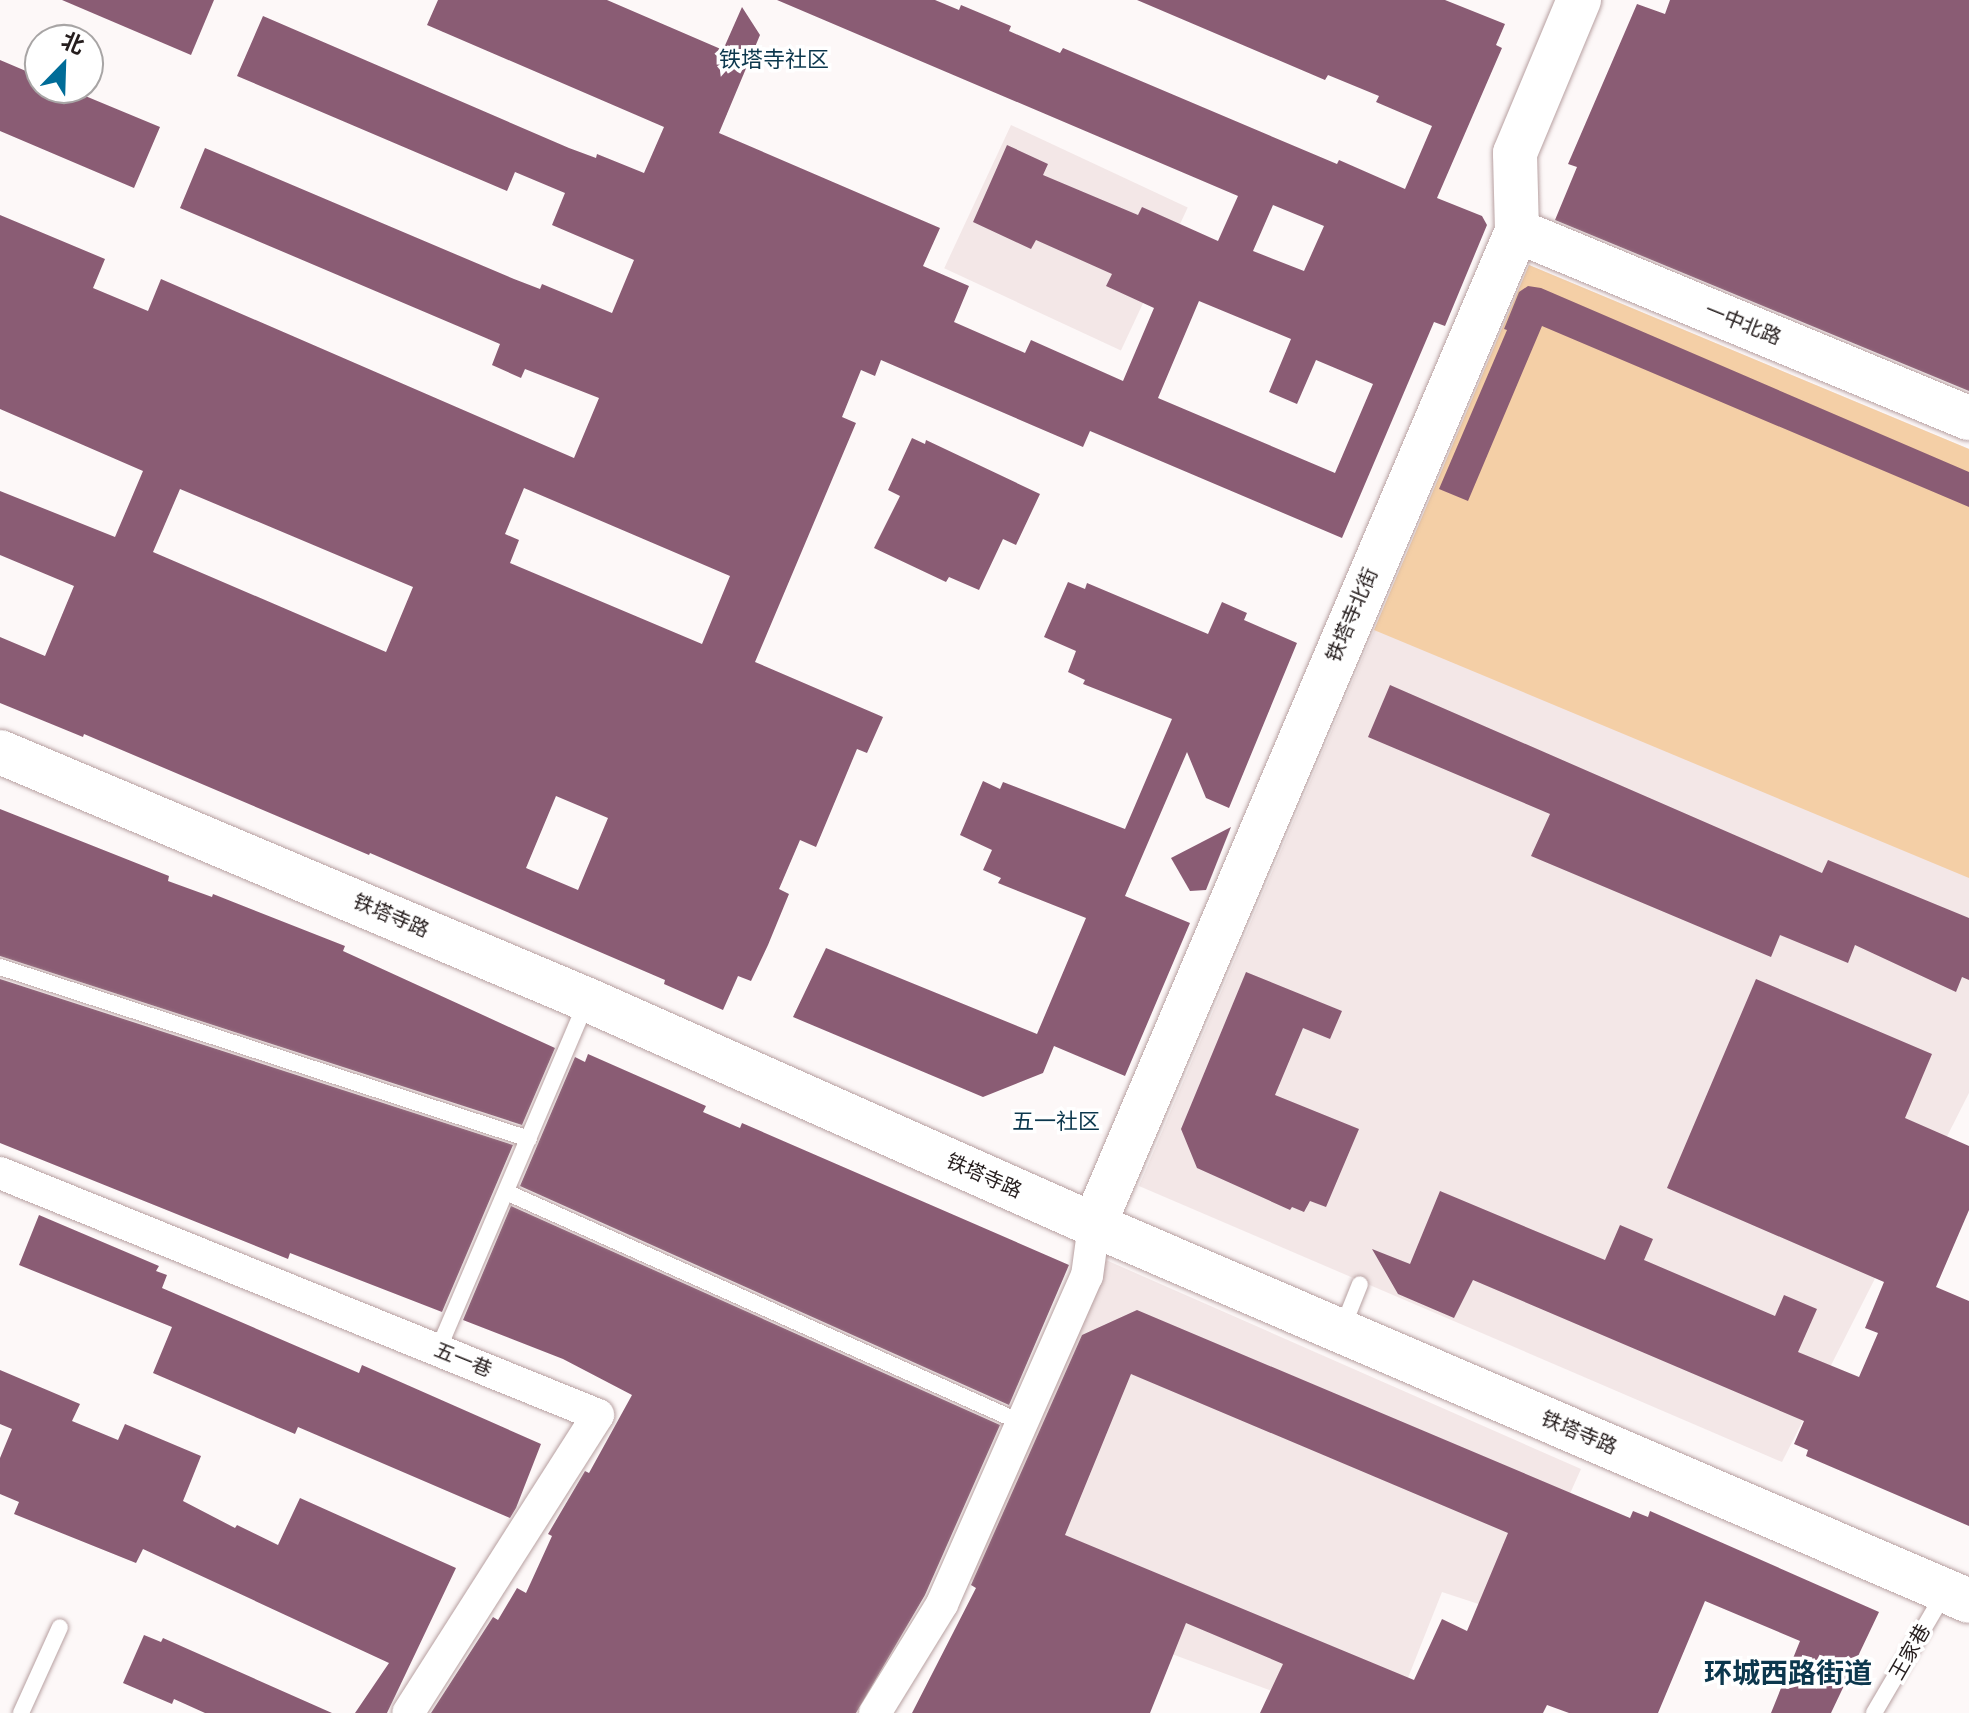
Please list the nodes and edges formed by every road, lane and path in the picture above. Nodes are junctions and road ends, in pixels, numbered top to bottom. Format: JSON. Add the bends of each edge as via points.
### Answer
{"nodes":[{"id":1,"x":1579,"y":0,"type":"edge"},
{"id":2,"x":1517,"y":231,"type":"junction"},
{"id":3,"x":1969,"y":418,"type":"edge"},
{"id":4,"x":0,"y":752,"type":"edge"},
{"id":5,"x":0,"y":967,"type":"edge"},
{"id":6,"x":588,"y":1000,"type":"junction"},
{"id":7,"x":529,"y":1139,"type":"junction"},
{"id":8,"x":0,"y":1173,"type":"edge"},
{"id":9,"x":506,"y":1192,"type":"junction"},
{"id":10,"x":1094,"y":1225,"type":"junction"},
{"id":11,"x":1360,"y":1284,"type":"dead end"},
{"id":12,"x":1341,"y":1331,"type":"junction"},
{"id":13,"x":438,"y":1350,"type":"junction"},
{"id":14,"x":1020,"y":1422,"type":"junction"},
{"id":15,"x":1958,"y":1596,"type":"edge"},
{"id":16,"x":60,"y":1627,"type":"dead end"},
{"id":17,"x":21,"y":1713,"type":"edge"},
{"id":18,"x":408,"y":1713,"type":"edge"},
{"id":19,"x":875,"y":1713,"type":"edge"},
{"id":20,"x":1874,"y":1713,"type":"edge"}],
"edges":[{"from":1,"to":2,"type":"street","name":"铁塔寺北街","via":[[1515,153]]},
{"from":2,"to":3,"type":"street","name":"一中北路"},
{"from":2,"to":10,"type":"street","name":"铁塔寺北街"},
{"from":4,"to":6,"type":"street","name":"铁塔寺路"},
{"from":5,"to":7,"type":"lane"},
{"from":6,"to":7,"type":"lane"},
{"from":6,"to":10,"type":"street","name":"铁塔寺路"},
{"from":7,"to":9,"type":"lane"},
{"from":8,"to":13,"type":"street","name":"五一巷"},
{"from":9,"to":13,"type":"lane"},
{"from":9,"to":14,"type":"lane"},
{"from":10,"to":12,"type":"street","name":"铁塔寺路"},
{"from":10,"to":14,"type":"street","via":[[1087,1276]]},
{"from":11,"to":12,"type":"lane"},
{"from":12,"to":15,"type":"street","name":"铁塔寺路"},
{"from":13,"to":18,"type":"street","name":"五一巷","via":[[598,1415]]},
{"from":14,"to":19,"type":"street","via":[[942,1604]]},
{"from":15,"to":20,"type":"lane","name":"王家巷"},
{"from":16,"to":17,"type":"lane"}]}
